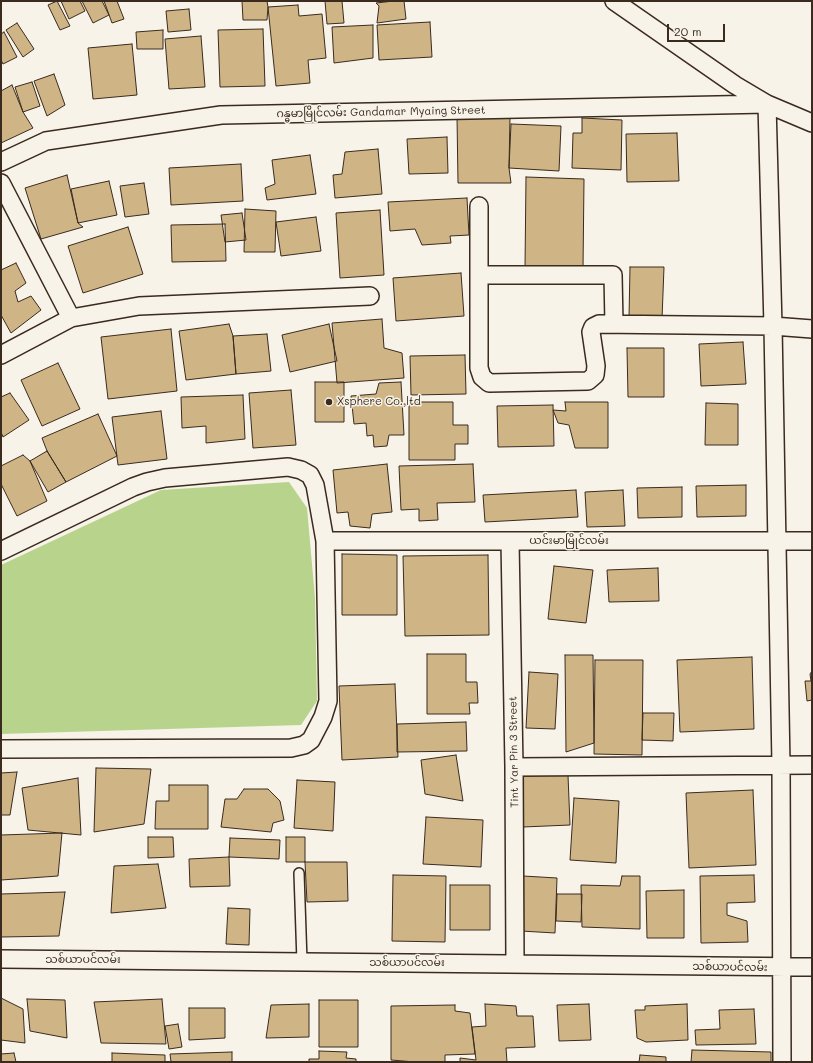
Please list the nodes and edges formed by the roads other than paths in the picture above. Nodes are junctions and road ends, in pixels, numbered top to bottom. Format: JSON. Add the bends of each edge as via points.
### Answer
{"nodes":[{"id":1,"x":614,"y":1,"type":"edge"},
{"id":2,"x":766,"y":104,"type":"junction"},
{"id":3,"x":812,"y":123,"type":"edge"},
{"id":4,"x":1,"y":162,"type":"edge"},
{"id":5,"x":1,"y":183,"type":"edge"},
{"id":6,"x":479,"y":206,"type":"dead end"},
{"id":7,"x":479,"y":275,"type":"junction"},
{"id":8,"x":370,"y":296,"type":"dead end"},
{"id":9,"x":71,"y":318,"type":"junction"},
{"id":10,"x":614,"y":324,"type":"junction"},
{"id":11,"x":773,"y":326,"type":"junction"},
{"id":12,"x":812,"y":329,"type":"edge"},
{"id":13,"x":1,"y":355,"type":"edge"},
{"id":14,"x":325,"y":540,"type":"junction"},
{"id":15,"x":510,"y":541,"type":"junction"},
{"id":16,"x":776,"y":541,"type":"junction"},
{"id":17,"x":812,"y":541,"type":"edge"},
{"id":18,"x":1,"y":551,"type":"edge"},
{"id":19,"x":1,"y":750,"type":"edge"},
{"id":20,"x":781,"y":765,"type":"junction"},
{"id":21,"x":812,"y":765,"type":"edge"},
{"id":22,"x":514,"y":767,"type":"junction"},
{"id":23,"x":299,"y":873,"type":"dead end"},
{"id":24,"x":1,"y":960,"type":"edge"},
{"id":25,"x":302,"y":962,"type":"junction"},
{"id":26,"x":515,"y":964,"type":"junction"},
{"id":27,"x":781,"y":967,"type":"junction"},
{"id":28,"x":812,"y":967,"type":"edge"},
{"id":29,"x":782,"y":1062,"type":"edge"}],
"edges":[{"from":1,"to":2,"type":"street"},
{"from":2,"to":3,"type":"street"},
{"from":2,"to":4,"type":"street","name":"ဂန္ဓမာမြိုင်လမ်း Gandamar Myaing Street","via":[[221,115],[46,141]]},
{"from":2,"to":11,"type":"street"},
{"from":5,"to":9,"type":"street"},
{"from":6,"to":7,"type":"street"},
{"from":7,"to":10,"type":"street","via":[[613,275]]},
{"from":7,"to":10,"type":"street","via":[[479,368],[489,383],[588,381],[595,375],[596,366],[591,332],[593,327],[599,324]]},
{"from":8,"to":9,"type":"street","via":[[139,306]]},
{"from":9,"to":13,"type":"street"},
{"from":10,"to":11,"type":"street"},
{"from":11,"to":12,"type":"street"},
{"from":11,"to":16,"type":"street"},
{"from":14,"to":15,"type":"street","name":"ယင်းမာမြိုင်လမ်း"},
{"from":14,"to":18,"type":"street","via":[[315,485],[310,475],[288,467],[165,478],[147,482]]},
{"from":14,"to":19,"type":"street","via":[[328,701],[318,728],[311,740],[304,745],[290,748]]},
{"from":15,"to":16,"type":"street","name":"ယင်းမာမြိုင်လမ်း"},
{"from":15,"to":22,"type":"street","name":"Tint Yar Pin 3 Street"},
{"from":16,"to":17,"type":"street","name":"ယင်းမာမြိုင်လမ်း"},
{"from":16,"to":20,"type":"street"},
{"from":20,"to":21,"type":"street"},
{"from":20,"to":22,"type":"street"},
{"from":20,"to":27,"type":"street"},
{"from":22,"to":26,"type":"street","name":"Tint Yar Pin 3 Street"},
{"from":23,"to":25,"type":"lane"},
{"from":24,"to":25,"type":"street","name":"သစ်ယာပင်လမ်း"},
{"from":25,"to":26,"type":"street","name":"သစ်ယာပင်လမ်း"},
{"from":26,"to":27,"type":"street","name":"သစ်ယာပင်လမ်း"},
{"from":27,"to":28,"type":"street","name":"သစ်ယာပင်လမ်း"},
{"from":27,"to":29,"type":"street"}]}
